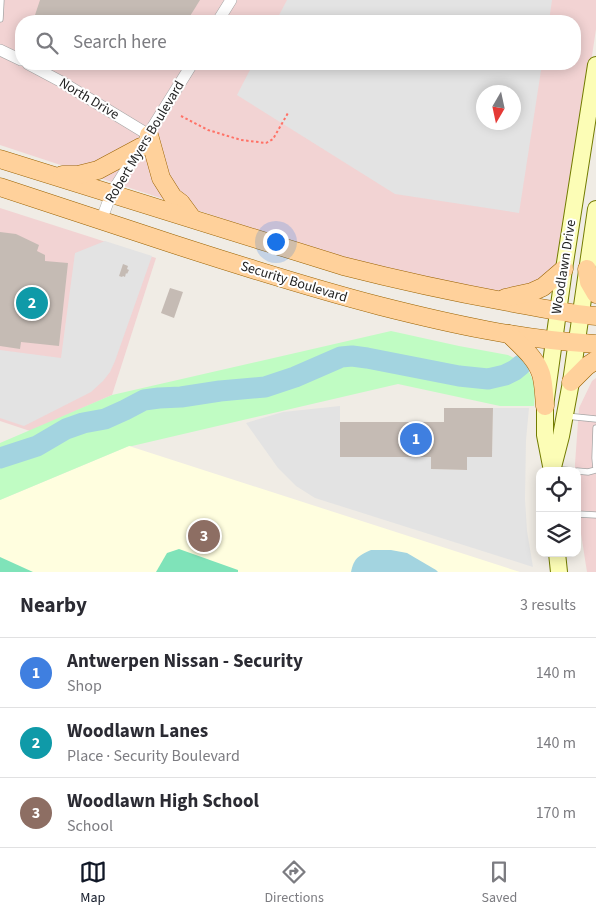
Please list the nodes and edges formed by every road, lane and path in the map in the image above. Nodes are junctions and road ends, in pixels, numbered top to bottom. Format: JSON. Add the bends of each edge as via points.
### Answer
{"nodes":[{"id":1,"x":2,"y":0,"type":"edge"},
{"id":2,"x":231,"y":0,"type":"edge"},
{"id":3,"x":222,"y":15,"type":"edge"},
{"id":4,"x":0,"y":19,"type":"edge"},
{"id":5,"x":0,"y":50,"type":"edge"},
{"id":6,"x":15,"y":57,"type":"edge"},
{"id":7,"x":596,"y":65,"type":"edge"},
{"id":8,"x":39,"y":70,"type":"edge"},
{"id":9,"x":188,"y":70,"type":"edge"},
{"id":10,"x":288,"y":113,"type":"dead end"},
{"id":11,"x":181,"y":116,"type":"dead end"},
{"id":12,"x":145,"y":141,"type":"junction"},
{"id":13,"x":0,"y":159,"type":"edge"},
{"id":14,"x":51,"y":176,"type":"junction"},
{"id":15,"x":0,"y":187,"type":"edge"},
{"id":16,"x":111,"y":194,"type":"junction"},
{"id":17,"x":596,"y":208,"type":"edge"},
{"id":18,"x":192,"y":218,"type":"junction"},
{"id":19,"x":101,"y":221,"type":"junction"},
{"id":20,"x":594,"y":243,"type":"edge"},
{"id":21,"x":564,"y":269,"type":"junction"},
{"id":22,"x":587,"y":269,"type":"junction"},
{"id":23,"x":596,"y":294,"type":"edge"},
{"id":24,"x":495,"y":300,"type":"junction"},
{"id":25,"x":558,"y":311,"type":"junction"},
{"id":26,"x":588,"y":315,"type":"edge"},
{"id":27,"x":509,"y":334,"type":"junction"},
{"id":28,"x":554,"y":340,"type":"junction"},
{"id":29,"x":576,"y":342,"type":"junction"},
{"id":30,"x":596,"y":344,"type":"edge"},
{"id":31,"x":596,"y":360,"type":"edge"},
{"id":32,"x":571,"y":382,"type":"junction"},
{"id":33,"x":545,"y":406,"type":"junction"},
{"id":34,"x":565,"y":416,"type":"junction"},
{"id":35,"x":596,"y":419,"type":"edge"},
{"id":36,"x":596,"y":428,"type":"edge"},
{"id":37,"x":551,"y":467,"type":"edge"},
{"id":38,"x":553,"y":467,"type":"edge"},
{"id":39,"x":596,"y":470,"type":"edge"},
{"id":40,"x":581,"y":471,"type":"edge"},
{"id":41,"x":581,"y":514,"type":"edge"},
{"id":42,"x":596,"y":514,"type":"edge"},
{"id":43,"x":557,"y":557,"type":"edge"},
{"id":44,"x":559,"y":572,"type":"edge"}],
"edges":[{"from":1,"to":4,"type":"lane"},
{"from":2,"to":3,"type":"street"},
{"from":5,"to":6,"type":"street"},
{"from":7,"to":21,"type":"main road","name":"Woodlawn Drive"},
{"from":8,"to":12,"type":"street","name":"North Drive"},
{"from":9,"to":12,"type":"street","name":"Robert Myers Boulevard"},
{"from":10,"to":11,"type":"path","via":[[273,139],[266,143],[241,140],[208,130]]},
{"from":12,"to":14,"type":"main road","via":[[98,170]]},
{"from":12,"to":16,"type":"street","name":"Robert Myers Boulevard"},
{"from":12,"to":18,"type":"main road","via":[[161,178]]},
{"from":13,"to":14,"type":"main road"},
{"from":14,"to":16,"type":"main road"},
{"from":15,"to":19,"type":"main road","name":"Security Boulevard"},
{"from":16,"to":18,"type":"main road"},
{"from":16,"to":19,"type":"street","name":"Robert Myers Boulevard"},
{"from":17,"to":20,"type":"main road","name":"Woodlawn Drive"},
{"from":18,"to":24,"type":"main road","via":[[395,280]]},
{"from":19,"to":27,"type":"main road","name":"Security Boulevard","via":[[308,287]]},
{"from":20,"to":22,"type":"main road","name":"Woodlawn Drive"},
{"from":21,"to":24,"type":"main road","via":[[532,292]]},
{"from":21,"to":25,"type":"main road","name":"Woodlawn Drive"},
{"from":22,"to":23,"type":"main road","via":[[589,282]]},
{"from":22,"to":26,"type":"main road","name":"Woodlawn Drive"},
{"from":24,"to":25,"type":"main road"},
{"from":25,"to":26,"type":"main road"},
{"from":25,"to":28,"type":"main road","name":"Woodlawn Drive"},
{"from":26,"to":29,"type":"main road","name":"Woodlawn Drive"},
{"from":27,"to":28,"type":"main road","name":"Security Boulevard"},
{"from":27,"to":33,"type":"main road","via":[[528,352],[536,365],[541,375]]},
{"from":28,"to":29,"type":"main road","name":"Security Boulevard"},
{"from":28,"to":33,"type":"main road","name":"Woodlawn Drive"},
{"from":29,"to":30,"type":"main road","name":"Security Boulevard"},
{"from":29,"to":32,"type":"main road","name":"Woodlawn Drive"},
{"from":31,"to":32,"type":"main road"},
{"from":32,"to":34,"type":"main road","name":"Woodlawn Drive"},
{"from":33,"to":37,"type":"main road","name":"Woodlawn Drive","via":[[545,436]]},
{"from":34,"to":35,"type":"lane"},
{"from":34,"to":38,"type":"main road","name":"Woodlawn Drive"},
{"from":36,"to":39,"type":"lane"},
{"from":39,"to":40,"type":"lane"},
{"from":41,"to":42,"type":"lane"},
{"from":43,"to":44,"type":"main road"}]}
